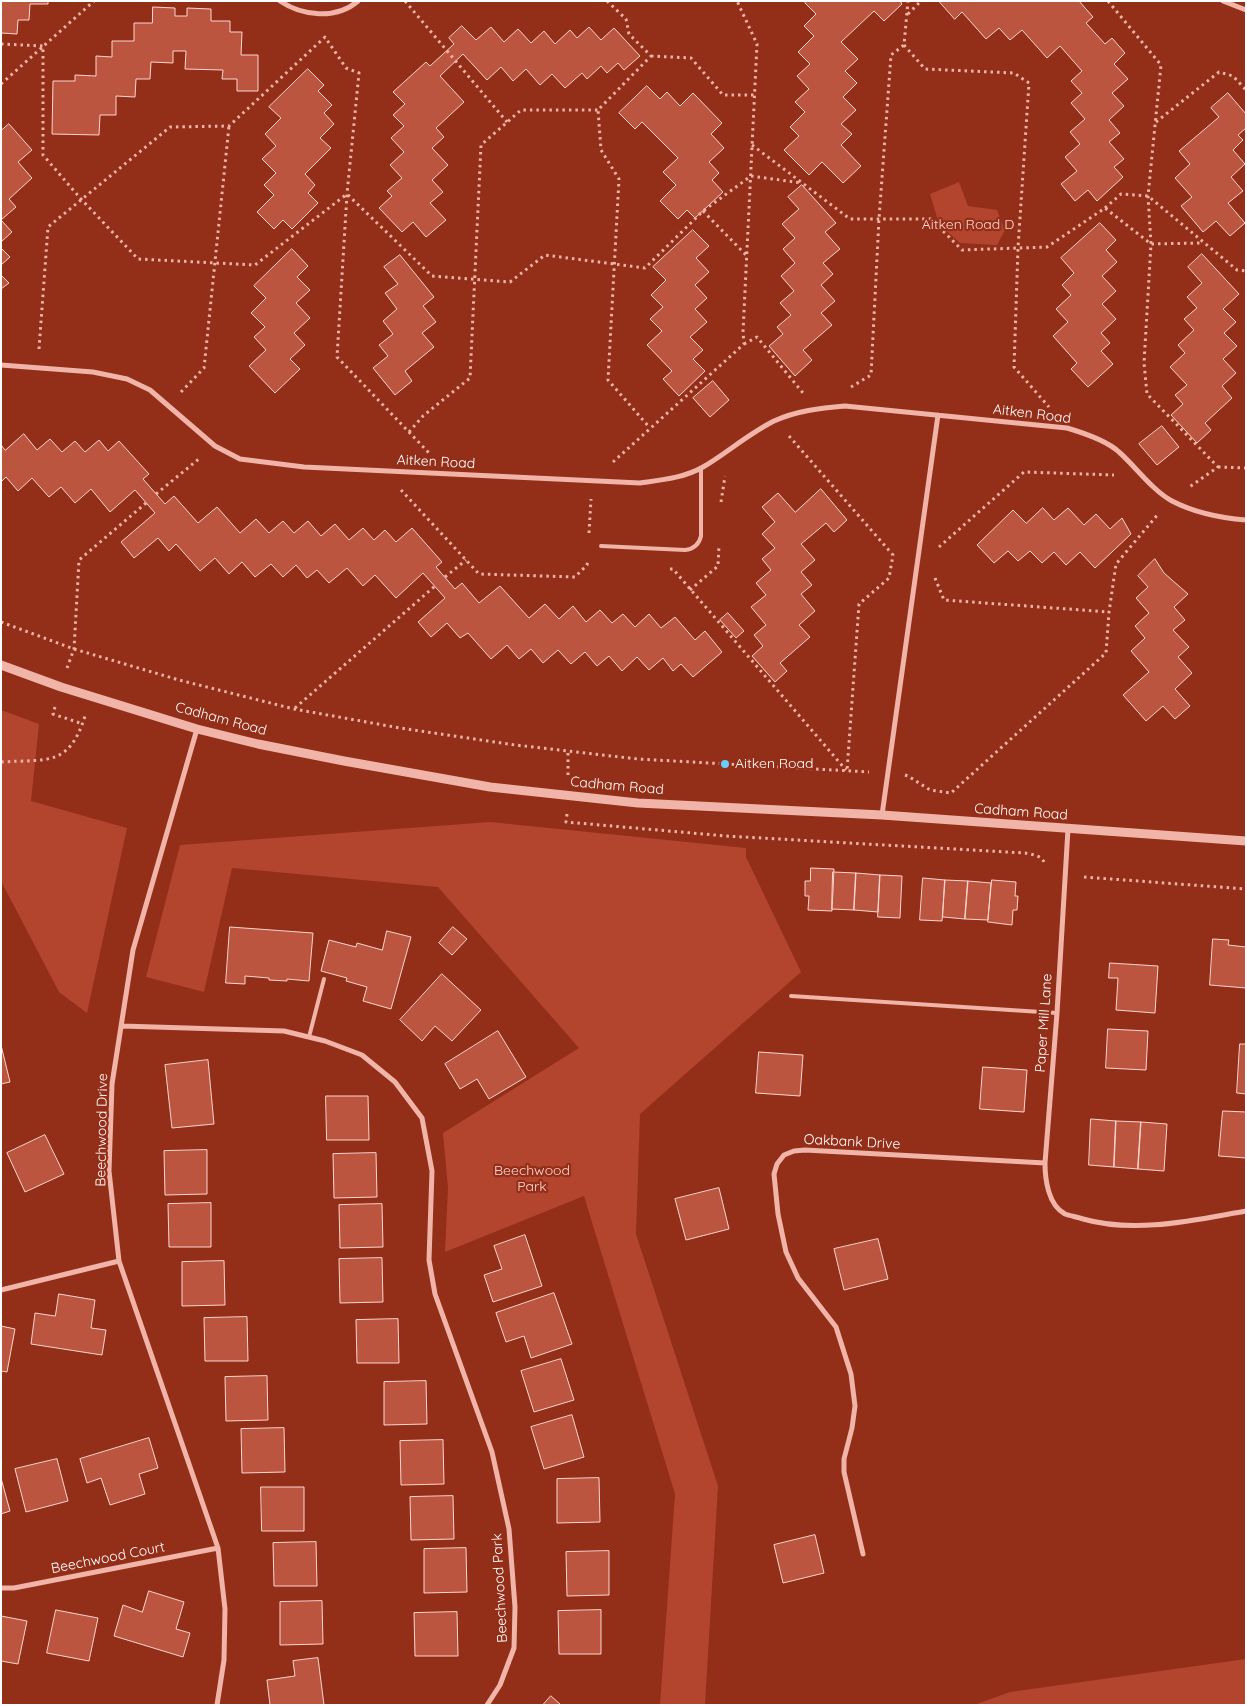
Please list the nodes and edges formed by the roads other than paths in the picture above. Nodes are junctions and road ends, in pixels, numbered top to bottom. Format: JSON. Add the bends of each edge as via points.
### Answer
{"nodes":[{"id":1,"x":280,"y":1,"type":"edge"},
{"id":2,"x":358,"y":1,"type":"edge"},
{"id":3,"x":1223,"y":1,"type":"edge"},
{"id":4,"x":1246,"y":10,"type":"edge"},
{"id":5,"x":1,"y":365,"type":"edge"},
{"id":6,"x":938,"y":415,"type":"junction"},
{"id":7,"x":701,"y":468,"type":"junction"},
{"id":8,"x":1246,"y":520,"type":"edge"},
{"id":9,"x":601,"y":546,"type":"dead end"},
{"id":10,"x":1,"y":665,"type":"edge"},
{"id":11,"x":197,"y":729,"type":"junction"},
{"id":12,"x":882,"y":815,"type":"junction"},
{"id":13,"x":1068,"y":829,"type":"junction"},
{"id":14,"x":1246,"y":841,"type":"edge"},
{"id":15,"x":324,"y":979,"type":"dead end"},
{"id":16,"x":791,"y":996,"type":"dead end"},
{"id":17,"x":1057,"y":1013,"type":"junction"},
{"id":18,"x":122,"y":1026,"type":"junction"},
{"id":19,"x":309,"y":1037,"type":"junction"},
{"id":20,"x":1044,"y":1163,"type":"junction"},
{"id":21,"x":1246,"y":1211,"type":"edge"},
{"id":22,"x":119,"y":1262,"type":"junction"},
{"id":23,"x":1,"y":1290,"type":"edge"},
{"id":24,"x":218,"y":1548,"type":"junction"},
{"id":25,"x":863,"y":1554,"type":"dead end"},
{"id":26,"x":1,"y":1588,"type":"edge"},
{"id":27,"x":216,"y":1705,"type":"edge"},
{"id":28,"x":487,"y":1705,"type":"edge"}],
"edges":[{"from":1,"to":2,"type":"street","via":[[312,14],[333,12]]},
{"from":3,"to":4,"type":"street"},
{"from":5,"to":7,"type":"street","name":"Aitken Road","via":[[93,372],[127,379],[150,390],[215,446],[240,459],[304,467],[640,483],[668,480]]},
{"from":6,"to":7,"type":"street","name":"Aitken Road","via":[[844,406],[816,408],[776,420],[754,431]]},
{"from":6,"to":8,"type":"street","name":"Aitken Road","via":[[1067,428],[1084,433],[1117,450],[1171,500],[1222,518]]},
{"from":6,"to":12,"type":"street"},
{"from":7,"to":9,"type":"lane","via":[[701,536],[694,547],[685,550]]},
{"from":10,"to":11,"type":"street","name":"Cadham Road"},
{"from":11,"to":12,"type":"street","name":"Cadham Road","via":[[258,744],[490,787],[638,803]]},
{"from":11,"to":18,"type":"street","name":"Beechwood Drive","via":[[134,950]]},
{"from":12,"to":13,"type":"street","name":"Cadham Road"},
{"from":13,"to":14,"type":"street","name":"Cadham Road"},
{"from":13,"to":17,"type":"street","name":"Paper Mill Lane"},
{"from":15,"to":19,"type":"lane"},
{"from":16,"to":17,"type":"lane"},
{"from":17,"to":20,"type":"street","name":"Paper Mill Lane"},
{"from":18,"to":19,"type":"street","name":"Beechwood Park","via":[[284,1031]]},
{"from":18,"to":22,"type":"street","name":"Beechwood Drive","via":[[112,1084],[109,1171]]},
{"from":19,"to":28,"type":"street","name":"Beechwood Park","via":[[362,1055],[395,1082],[422,1118],[432,1171],[429,1260],[435,1294],[492,1452],[509,1530],[515,1607],[514,1648],[500,1685]]},
{"from":20,"to":21,"type":"street","name":"Paper Mill Lane","via":[[1049,1192],[1055,1204],[1064,1213],[1094,1222],[1163,1224]]},
{"from":20,"to":25,"type":"street","name":"Oakbank Drive","via":[[805,1150],[789,1153],[777,1164],[774,1174],[778,1214],[786,1252],[798,1278],[836,1327],[851,1374],[855,1406],[844,1472]]},
{"from":22,"to":23,"type":"street"},
{"from":22,"to":24,"type":"street","name":"Beechwood Drive"},
{"from":24,"to":26,"type":"street","name":"Beechwood Court"},
{"from":24,"to":27,"type":"street","name":"Beechwood Drive","via":[[225,1609],[224,1660]]}]}
